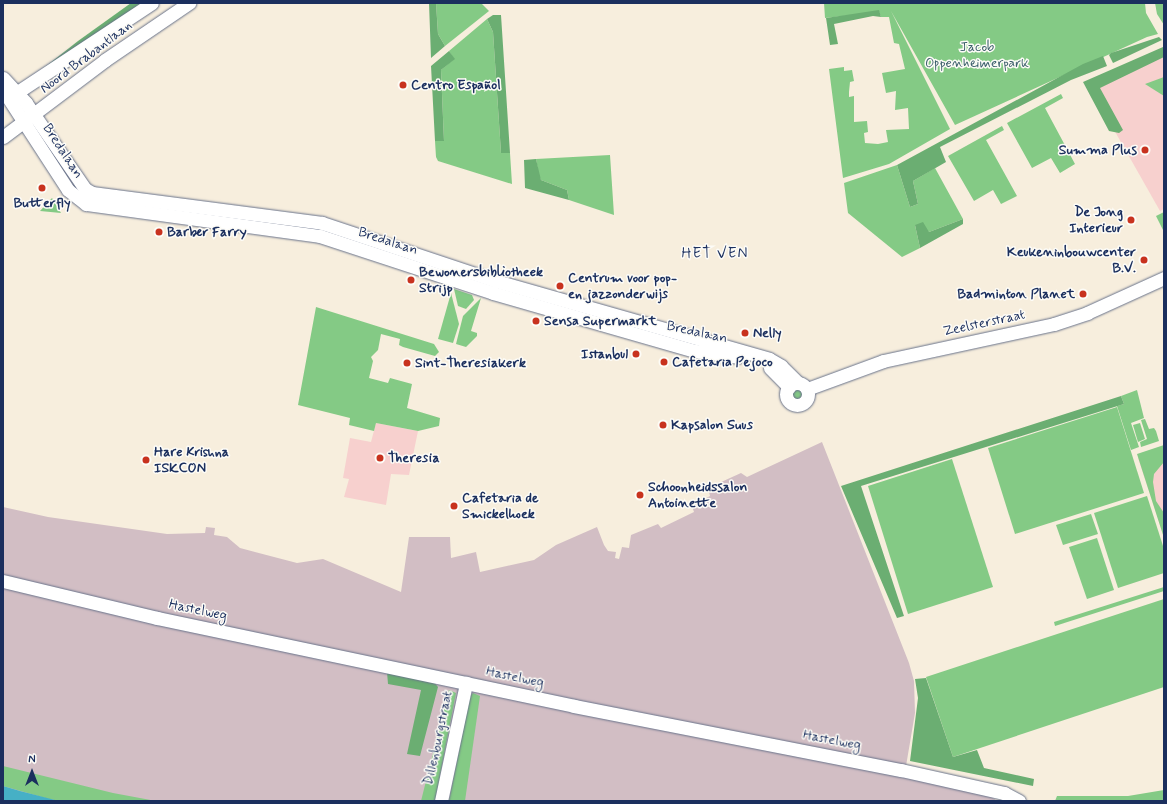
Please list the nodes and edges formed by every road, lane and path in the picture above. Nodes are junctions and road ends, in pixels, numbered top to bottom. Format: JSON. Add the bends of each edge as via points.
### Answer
{"nodes":[{"id":1,"x":152,"y":3,"type":"edge"},
{"id":2,"x":189,"y":3,"type":"edge"},
{"id":3,"x":3,"y":78,"type":"edge"},
{"id":4,"x":8,"y":96,"type":"edge"},
{"id":5,"x":30,"y":118,"type":"junction"},
{"id":6,"x":3,"y":137,"type":"edge"},
{"id":7,"x":1164,"y":278,"type":"edge"},
{"id":8,"x":798,"y":386,"type":"joint"},
{"id":9,"x":3,"y":581,"type":"edge"},
{"id":10,"x":466,"y":683,"type":"junction"},
{"id":11,"x":441,"y":801,"type":"edge"},
{"id":12,"x":1019,"y":801,"type":"edge"}],
"edges":[{"from":1,"to":4,"type":"street","name":"Noord Brabantlaan"},
{"from":2,"to":5,"type":"street","name":"Noord Brabantlaan","via":[[105,60]]},
{"from":3,"to":4,"type":"street","name":"Bredalaan"},
{"from":4,"to":5,"type":"street","name":"Bredalaan"},
{"from":5,"to":6,"type":"street","name":"Noord Brabantlaan"},
{"from":5,"to":8,"type":"street","name":"Bredalaan","via":[[68,190],[86,204],[320,236],[493,293],[697,345],[764,365]]},
{"from":7,"to":8,"type":"street","name":"Zeelsterstraat","via":[[1087,313],[1054,324],[882,361]]},
{"from":9,"to":10,"type":"street","name":"Hastelweg","via":[[157,618]]},
{"from":10,"to":11,"type":"street","name":"Dillenburgstraat"},
{"from":10,"to":12,"type":"street","name":"Hastelweg","via":[[908,772],[1004,793]]}]}
